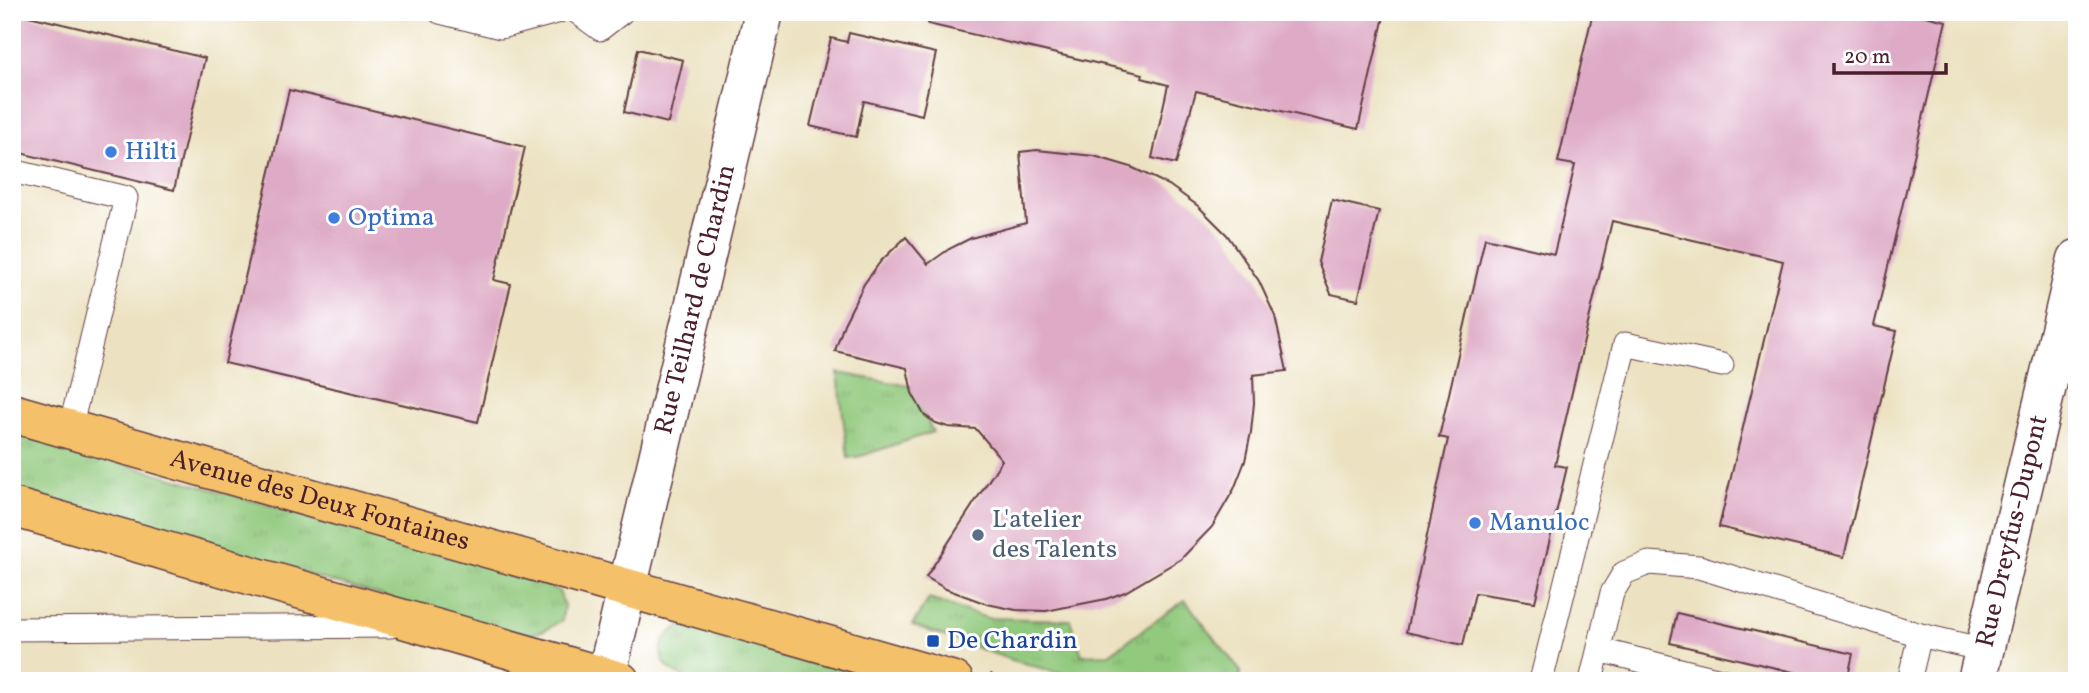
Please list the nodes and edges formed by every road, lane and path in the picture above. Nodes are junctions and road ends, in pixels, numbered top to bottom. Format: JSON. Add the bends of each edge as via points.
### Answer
{"nodes":[{"id":1,"x":440,"y":12,"type":"edge"},
{"id":2,"x":556,"y":12,"type":"edge"},
{"id":3,"x":576,"y":12,"type":"edge"},
{"id":4,"x":622,"y":12,"type":"edge"},
{"id":5,"x":764,"y":12,"type":"edge"},
{"id":6,"x":12,"y":171,"type":"edge"},
{"id":7,"x":2077,"y":259,"type":"edge"},
{"id":8,"x":1722,"y":365,"type":"dead end"},
{"id":9,"x":12,"y":413,"type":"edge"},
{"id":10,"x":70,"y":429,"type":"junction"},
{"id":11,"x":12,"y":507,"type":"edge"},
{"id":12,"x":628,"y":587,"type":"junction"},
{"id":13,"x":422,"y":624,"type":"junction"},
{"id":14,"x":12,"y":629,"type":"edge"},
{"id":15,"x":1920,"y":635,"type":"junction"},
{"id":16,"x":1599,"y":650,"type":"junction"},
{"id":17,"x":1981,"y":665,"type":"edge"},
{"id":18,"x":613,"y":679,"type":"edge"},
{"id":19,"x":954,"y":681,"type":"edge"},
{"id":20,"x":1541,"y":681,"type":"edge"},
{"id":21,"x":1591,"y":681,"type":"edge"},
{"id":22,"x":1724,"y":681,"type":"edge"},
{"id":23,"x":1909,"y":681,"type":"edge"}],
"edges":[{"from":1,"to":2,"type":"lane","via":[[501,27]]},
{"from":3,"to":4,"type":"lane","via":[[600,29]]},
{"from":5,"to":12,"type":"street","name":"Rue Teilhard de Chardin"},
{"from":6,"to":10,"type":"lane","via":[[126,198]]},
{"from":7,"to":17,"type":"street","name":"Rue Dreyfus-Dupont"},
{"from":8,"to":20,"type":"lane","via":[[1625,344]]},
{"from":9,"to":10,"type":"main road","name":"Avenue des Deux Fontaines"},
{"from":10,"to":12,"type":"main road","name":"Avenue des Deux Fontaines"},
{"from":11,"to":13,"type":"main road"},
{"from":12,"to":18,"type":"street"},
{"from":12,"to":19,"type":"main road","name":"Avenue des Deux Fontaines"},
{"from":13,"to":14,"type":"lane"},
{"from":13,"to":18,"type":"main road"},
{"from":15,"to":16,"type":"lane","via":[[1699,567],[1649,563],[1623,573],[1612,593]]},
{"from":15,"to":17,"type":"lane"},
{"from":15,"to":23,"type":"lane"},
{"from":16,"to":21,"type":"lane"},
{"from":16,"to":22,"type":"lane"}]}
